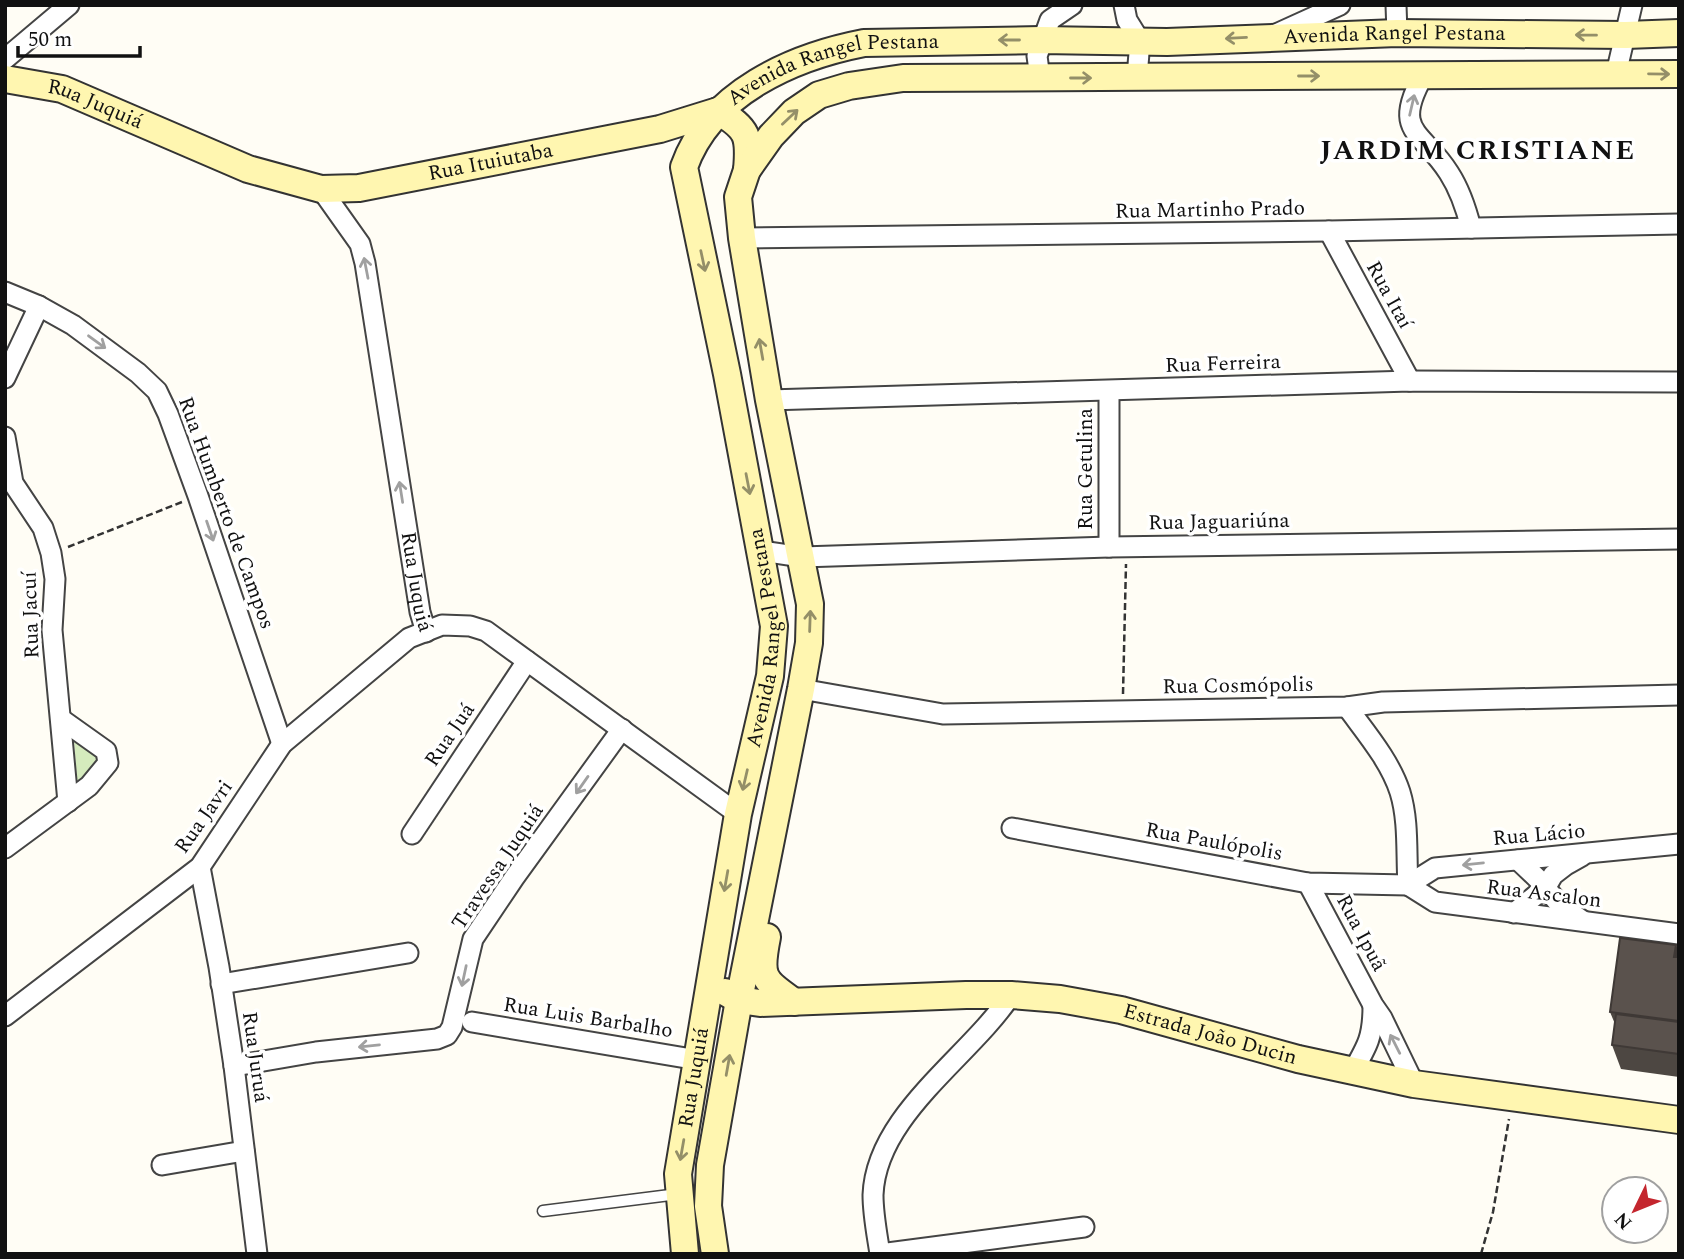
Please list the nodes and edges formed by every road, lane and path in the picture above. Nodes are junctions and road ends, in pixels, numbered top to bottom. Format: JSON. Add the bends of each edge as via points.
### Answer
{"nodes":[{"id":1,"x":69,"y":5,"type":"edge"},
{"id":2,"x":1072,"y":5,"type":"edge"},
{"id":3,"x":1124,"y":5,"type":"edge"},
{"id":4,"x":1340,"y":5,"type":"edge"},
{"id":5,"x":1396,"y":5,"type":"edge"},
{"id":6,"x":1632,"y":5,"type":"edge"},
{"id":7,"x":1397,"y":33,"type":"junction"},
{"id":8,"x":1679,"y":33,"type":"edge"},
{"id":9,"x":1626,"y":35,"type":"junction"},
{"id":10,"x":1270,"y":36,"type":"junction"},
{"id":11,"x":1041,"y":40,"type":"junction"},
{"id":12,"x":1140,"y":41,"type":"junction"},
{"id":13,"x":5,"y":59,"type":"edge"},
{"id":14,"x":1616,"y":74,"type":"junction"},
{"id":15,"x":1679,"y":74,"type":"edge"},
{"id":16,"x":1423,"y":76,"type":"junction"},
{"id":17,"x":1137,"y":77,"type":"junction"},
{"id":18,"x":1041,"y":78,"type":"junction"},
{"id":19,"x":5,"y":79,"type":"edge"},
{"id":20,"x":718,"y":111,"type":"junction"},
{"id":21,"x":660,"y":129,"type":"junction"},
{"id":22,"x":684,"y":167,"type":"junction"},
{"id":23,"x":747,"y":170,"type":"junction"},
{"id":24,"x":321,"y":190,"type":"junction"},
{"id":25,"x":1679,"y":224,"type":"edge"},
{"id":26,"x":1471,"y":228,"type":"junction"},
{"id":27,"x":1329,"y":232,"type":"junction"},
{"id":28,"x":742,"y":238,"type":"junction"},
{"id":29,"x":5,"y":292,"type":"edge"},
{"id":30,"x":39,"y":306,"type":"junction"},
{"id":31,"x":5,"y":378,"type":"edge"},
{"id":32,"x":1410,"y":381,"type":"junction"},
{"id":33,"x":1679,"y":382,"type":"edge"},
{"id":34,"x":1110,"y":391,"type":"junction"},
{"id":35,"x":769,"y":400,"type":"junction"},
{"id":36,"x":5,"y":437,"type":"edge"},
{"id":37,"x":198,"y":496,"type":"junction"},
{"id":38,"x":1679,"y":538,"type":"edge"},
{"id":39,"x":1117,"y":547,"type":"junction"},
{"id":40,"x":761,"y":551,"type":"junction"},
{"id":41,"x":51,"y":553,"type":"junction"},
{"id":42,"x":802,"y":557,"type":"junction"},
{"id":43,"x":426,"y":632,"type":"junction"},
{"id":44,"x":527,"y":661,"type":"junction"},
{"id":45,"x":801,"y":689,"type":"junction"},
{"id":46,"x":1679,"y":695,"type":"edge"},
{"id":47,"x":1347,"y":707,"type":"junction"},
{"id":48,"x":1123,"y":711,"type":"junction"},
{"id":49,"x":61,"y":719,"type":"junction"},
{"id":50,"x":622,"y":729,"type":"junction"},
{"id":51,"x":282,"y":744,"type":"junction"},
{"id":52,"x":68,"y":802,"type":"junction"},
{"id":53,"x":738,"y":814,"type":"junction"},
{"id":54,"x":1012,"y":828,"type":"dead end"},
{"id":55,"x":412,"y":834,"type":"dead end"},
{"id":56,"x":1679,"y":844,"type":"edge"},
{"id":57,"x":5,"y":848,"type":"edge"},
{"id":58,"x":1589,"y":853,"type":"junction"},
{"id":59,"x":767,"y":859,"type":"junction"},
{"id":60,"x":1518,"y":860,"type":"junction"},
{"id":61,"x":200,"y":867,"type":"junction"},
{"id":62,"x":1308,"y":883,"type":"junction"},
{"id":63,"x":1408,"y":885,"type":"junction"},
{"id":64,"x":1546,"y":887,"type":"junction"},
{"id":65,"x":1514,"y":913,"type":"junction"},
{"id":66,"x":1583,"y":922,"type":"junction"},
{"id":67,"x":1679,"y":934,"type":"edge"},
{"id":68,"x":408,"y":953,"type":"dead end"},
{"id":69,"x":712,"y":962,"type":"junction"},
{"id":70,"x":221,"y":984,"type":"junction"},
{"id":71,"x":1011,"y":995,"type":"junction"},
{"id":72,"x":738,"y":1000,"type":"junction"},
{"id":73,"x":794,"y":1002,"type":"junction"},
{"id":74,"x":1373,"y":1005,"type":"junction"},
{"id":75,"x":5,"y":1016,"type":"edge"},
{"id":76,"x":472,"y":1022,"type":"dead end"},
{"id":77,"x":698,"y":1060,"type":"junction"},
{"id":78,"x":234,"y":1066,"type":"junction"},
{"id":79,"x":1353,"y":1072,"type":"junction"},
{"id":80,"x":1414,"y":1084,"type":"junction"},
{"id":81,"x":1513,"y":1098,"type":"junction"},
{"id":82,"x":1679,"y":1120,"type":"edge"},
{"id":83,"x":244,"y":1151,"type":"junction"},
{"id":84,"x":162,"y":1165,"type":"dead end"},
{"id":85,"x":678,"y":1194,"type":"junction"},
{"id":86,"x":543,"y":1211,"type":"dead end"},
{"id":87,"x":1084,"y":1227,"type":"dead end"},
{"id":88,"x":257,"y":1254,"type":"edge"},
{"id":89,"x":685,"y":1254,"type":"edge"},
{"id":90,"x":715,"y":1254,"type":"edge"},
{"id":91,"x":880,"y":1254,"type":"edge"},
{"id":92,"x":1481,"y":1254,"type":"edge"}],
"edges":[{"from":1,"to":13,"type":"street"},
{"from":2,"to":11,"type":"street","via":[[1050,20]]},
{"from":3,"to":12,"type":"street"},
{"from":4,"to":10,"type":"street"},
{"from":5,"to":7,"type":"street"},
{"from":6,"to":9,"type":"street"},
{"from":9,"to":7,"type":"main road","name":"Avenida Rangel Pestana","one_way":true},
{"from":7,"to":10,"type":"main road","name":"Avenida Rangel Pestana"},
{"from":8,"to":9,"type":"main road","name":"Avenida Rangel Pestana"},
{"from":9,"to":14,"type":"street"},
{"from":10,"to":12,"type":"main road","name":"Avenida Rangel Pestana","one_way":true},
{"from":11,"to":12,"type":"main road","name":"Avenida Rangel Pestana"},
{"from":11,"to":18,"type":"street","via":[[1037,56]]},
{"from":11,"to":20,"type":"main road","name":"Avenida Rangel Pestana","one_way":true,"via":[[864,43],[838,48],[760,81]]},
{"from":12,"to":17,"type":"street"},
{"from":14,"to":15,"type":"main road","name":"Avenida Rangel Pestana","one_way":true},
{"from":14,"to":16,"type":"main road","name":"Avenida Rangel Pestana"},
{"from":17,"to":16,"type":"main road","name":"Avenida Rangel Pestana","one_way":true},
{"from":26,"to":16,"type":"street","one_way":true,"via":[[1453,179],[1409,120]]},
{"from":18,"to":17,"type":"main road","name":"Avenida Rangel Pestana","one_way":true},
{"from":23,"to":18,"type":"main road","name":"Avenida Rangel Pestana","one_way":true,"via":[[794,111],[819,95],[903,78]]},
{"from":19,"to":24,"type":"main road","name":"Rua Juquiá","via":[[62,89],[248,169]]},
{"from":20,"to":21,"type":"main road","name":"Rua Ituiutaba"},
{"from":20,"to":22,"type":"main road","name":"Avenida Rangel Pestana"},
{"from":20,"to":23,"type":"main road","via":[[746,135]]},
{"from":21,"to":22,"type":"main road"},
{"from":21,"to":24,"type":"main road","name":"Rua Ituiutaba","via":[[359,188]]},
{"from":22,"to":40,"type":"main road","name":"Avenida Rangel Pestana","one_way":true},
{"from":23,"to":28,"type":"main road","name":"Avenida Rangel Pestana","via":[[738,197]]},
{"from":43,"to":24,"type":"street","name":"Rua Juquiá","one_way":true,"via":[[365,263],[360,244]]},
{"from":25,"to":26,"type":"street","name":"Rua Martinho Prado"},
{"from":26,"to":27,"type":"street","name":"Rua Martinho Prado"},
{"from":27,"to":28,"type":"street","name":"Rua Martinho Prado"},
{"from":27,"to":32,"type":"street","name":"Rua Itaí"},
{"from":35,"to":28,"type":"main road","name":"Avenida Rangel Pestana","one_way":true},
{"from":29,"to":30,"type":"street","name":"Rua Humberto de Campos"},
{"from":30,"to":31,"type":"street"},
{"from":30,"to":37,"type":"street","name":"Rua Humberto de Campos","one_way":true,"via":[[73,325],[157,391]]},
{"from":32,"to":33,"type":"street","name":"Rua Ferreira"},
{"from":32,"to":34,"type":"street","name":"Rua Ferreira"},
{"from":34,"to":35,"type":"street","name":"Rua Ferreira"},
{"from":34,"to":39,"type":"street","name":"Rua Getulina"},
{"from":35,"to":42,"type":"main road","name":"Avenida Rangel Pestana"},
{"from":36,"to":41,"type":"street","name":"Rua Jacuí","via":[[13,483],[43,528]]},
{"from":37,"to":41,"type":"path"},
{"from":37,"to":51,"type":"street","name":"Rua Humberto de Campos","one_way":true},
{"from":38,"to":39,"type":"street","name":"Rua Jaguariúna"},
{"from":39,"to":42,"type":"street","name":"Rua Jaguariúna"},
{"from":39,"to":48,"type":"path"},
{"from":40,"to":42,"type":"street","name":"Rua Jaguariúna"},
{"from":40,"to":53,"type":"main road","name":"Avenida Rangel Pestana","one_way":true,"via":[[774,626],[773,651]]},
{"from":41,"to":49,"type":"street","name":"Rua Jacuí","via":[[55,579],[52,630]]},
{"from":45,"to":42,"type":"main road","name":"Avenida Rangel Pestana","one_way":true,"via":[[810,604]]},
{"from":43,"to":44,"type":"street","name":"Rua Juquiá","via":[[442,625],[470,626],[486,631]]},
{"from":43,"to":51,"type":"street","name":"Rua Javri","via":[[409,638]]},
{"from":44,"to":50,"type":"street","name":"Rua Juquiá"},
{"from":44,"to":55,"type":"street","name":"Rua Juá"},
{"from":45,"to":48,"type":"street","name":"Rua Cosmópolis","via":[[943,714]]},
{"from":45,"to":59,"type":"main road","name":"Avenida Rangel Pestana"},
{"from":46,"to":47,"type":"street","name":"Rua Cosmópolis","via":[[1383,702]]},
{"from":47,"to":48,"type":"street","name":"Rua Cosmópolis"},
{"from":47,"to":63,"type":"street","via":[[1388,766],[1399,791],[1405,815]]},
{"from":49,"to":52,"type":"street","name":"Rua Jacuí"},
{"from":49,"to":52,"type":"street","via":[[108,757],[101,774]]},
{"from":50,"to":53,"type":"street","name":"Rua Juquiá"},
{"from":50,"to":78,"type":"street","name":"Travessa Juquiá","one_way":true,"via":[[473,939],[453,1027],[447,1035]]},
{"from":51,"to":61,"type":"street","name":"Rua Javri"},
{"from":52,"to":57,"type":"street"},
{"from":53,"to":59,"type":"main road","via":[[758,833]]},
{"from":53,"to":69,"type":"main road","name":"Rua Juquiá","one_way":true},
{"from":54,"to":62,"type":"street","name":"Rua Paulópolis"},
{"from":56,"to":58,"type":"street","name":"Rua Lácio"},
{"from":58,"to":60,"type":"street","name":"Rua Lácio"},
{"from":58,"to":64,"type":"street","via":[[1566,865]]},
{"from":59,"to":72,"type":"main road","name":"Rua Juquiá"},
{"from":59,"to":73,"type":"main road","via":[[772,909],[761,966],[773,987]]},
{"from":60,"to":63,"type":"street","name":"Rua Lácio","one_way":true,"via":[[1435,868]]},
{"from":60,"to":64,"type":"street"},
{"from":61,"to":70,"type":"street","name":"Rua Juruá"},
{"from":61,"to":75,"type":"street","name":"Rua Javri"},
{"from":62,"to":63,"type":"street","name":"Rua Paulópolis"},
{"from":62,"to":74,"type":"street","name":"Rua Ipuã"},
{"from":63,"to":65,"type":"street","name":"Rua Ascalon","via":[[1435,902]]},
{"from":64,"to":65,"type":"street"},
{"from":64,"to":66,"type":"street"},
{"from":65,"to":66,"type":"street","name":"Rua Ascalon"},
{"from":66,"to":67,"type":"street","name":"Rua Ascalon"},
{"from":68,"to":70,"type":"street"},
{"from":69,"to":72,"type":"main road","via":[[718,985]]},
{"from":69,"to":77,"type":"main road","name":"Rua Juquiá"},
{"from":70,"to":78,"type":"street","name":"Rua Juruá"},
{"from":71,"to":73,"type":"main road","name":"Estrada João Ducin"},
{"from":71,"to":79,"type":"main road","name":"Estrada João Ducin","via":[[1121,1010]]},
{"from":71,"to":91,"type":"street","via":[[991,1024],[908,1111],[889,1140],[873,1194]]},
{"from":72,"to":73,"type":"main road","name":"Estrada João Ducin"},
{"from":90,"to":72,"type":"main road","name":"Rua Juquiá","one_way":true,"via":[[708,1184]]},
{"from":74,"to":79,"type":"street","name":"Rua Ipuã","via":[[1373,1030]]},
{"from":80,"to":74,"type":"street","name":"Rua Ipuã","one_way":true},
{"from":76,"to":77,"type":"street","name":"Rua Luis Barbalho"},
{"from":77,"to":85,"type":"main road","name":"Rua Juquiá","one_way":true},
{"from":78,"to":83,"type":"street","name":"Rua Juruá"},
{"from":79,"to":80,"type":"main road","name":"Estrada João Ducin"},
{"from":80,"to":81,"type":"main road","name":"Estrada João Ducin"},
{"from":81,"to":82,"type":"main road","name":"Estrada João Ducin"},
{"from":81,"to":92,"type":"path"},
{"from":83,"to":84,"type":"street"},
{"from":83,"to":88,"type":"street","name":"Rua Juruá"},
{"from":85,"to":86,"type":"lane"},
{"from":85,"to":89,"type":"main road","name":"Rua Juquiá"},
{"from":87,"to":91,"type":"street"}]}
